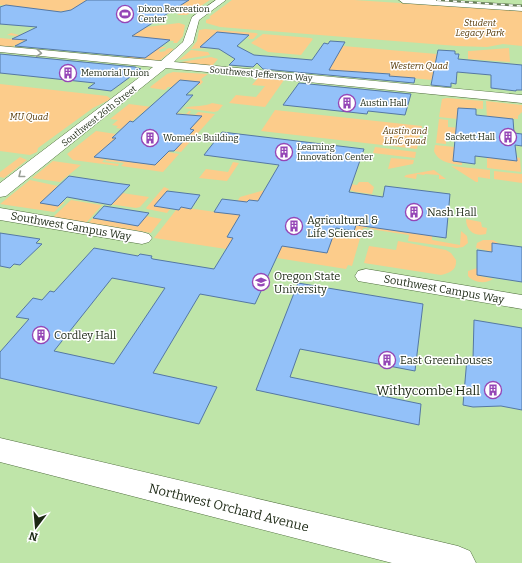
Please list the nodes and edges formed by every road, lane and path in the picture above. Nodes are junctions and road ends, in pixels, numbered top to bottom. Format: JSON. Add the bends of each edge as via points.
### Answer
{"nodes":[{"id":1,"x":222,"y":0,"type":"edge"},
{"id":2,"x":403,"y":0,"type":"edge"},
{"id":3,"x":522,"y":8,"type":"edge"},
{"id":4,"x":0,"y":49,"type":"edge"},
{"id":5,"x":164,"y":65,"type":"junction"},
{"id":6,"x":522,"y":99,"type":"edge"},
{"id":7,"x":0,"y":192,"type":"edge"},
{"id":8,"x":0,"y":214,"type":"edge"},
{"id":9,"x":142,"y":238,"type":"dead end"},
{"id":10,"x":366,"y":276,"type":"dead end"},
{"id":11,"x":522,"y":302,"type":"edge"},
{"id":12,"x":4,"y":457,"type":"edge"},
{"id":13,"x":458,"y":563,"type":"edge"}],
"edges":[{"from":1,"to":5,"type":"street","name":"Southwest 26th Street","via":[[195,19],[186,46]]},
{"from":2,"to":3,"type":"street"},
{"from":4,"to":5,"type":"street","name":"Southwest Jefferson Way","one_way":true},
{"from":5,"to":6,"type":"street","name":"Southwest Jefferson Way"},
{"from":5,"to":7,"type":"street","name":"Southwest 26th Street","one_way":true},
{"from":8,"to":9,"type":"street","name":"Southwest Campus Way"},
{"from":10,"to":11,"type":"street","name":"Southwest Campus Way"},
{"from":12,"to":13,"type":"street","name":"Northwest Orchard Avenue"}]}
